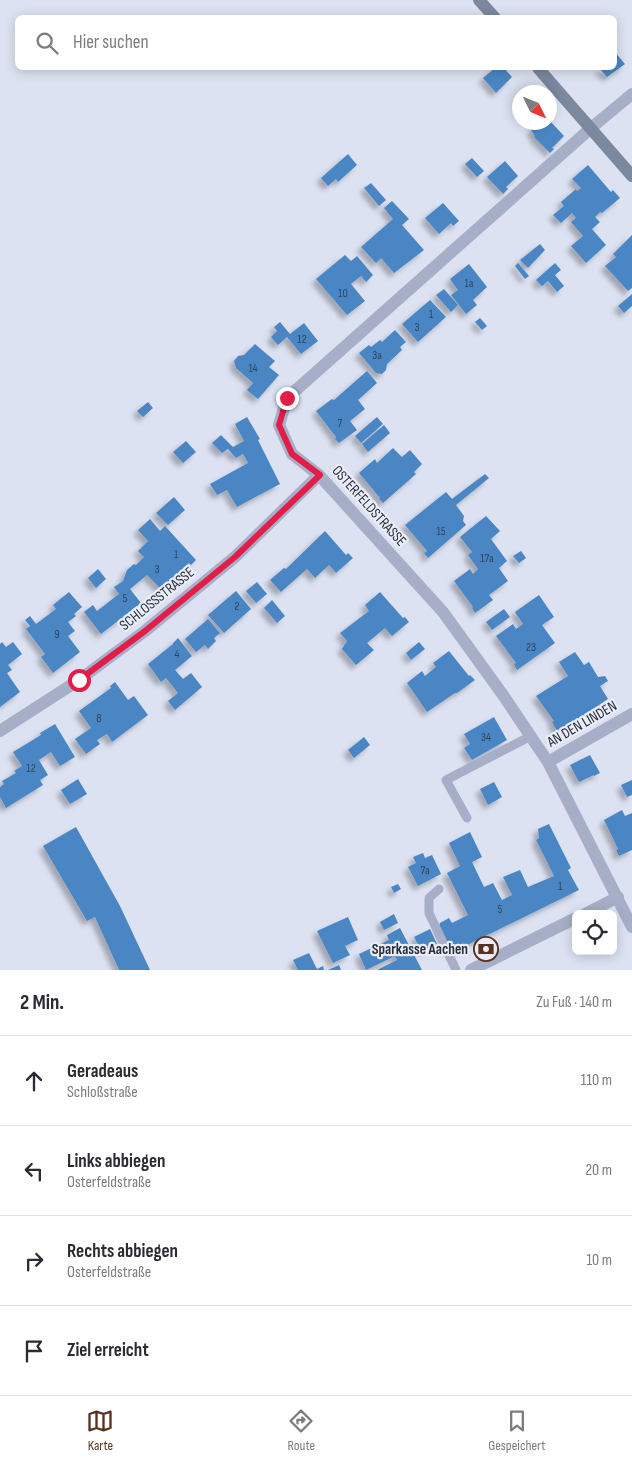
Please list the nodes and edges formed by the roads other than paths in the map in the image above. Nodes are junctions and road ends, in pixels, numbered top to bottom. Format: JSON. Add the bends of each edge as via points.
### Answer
{"nodes":[{"id":1,"x":479,"y":0,"type":"edge"},
{"id":2,"x":492,"y":15,"type":"edge"},
{"id":3,"x":540,"y":70,"type":"edge"},
{"id":4,"x":632,"y":94,"type":"edge"},
{"id":5,"x":591,"y":128,"type":"junction"},
{"id":6,"x":632,"y":176,"type":"edge"},
{"id":7,"x":320,"y":475,"type":"junction"},
{"id":8,"x":632,"y":714,"type":"edge"},
{"id":9,"x":0,"y":731,"type":"edge"},
{"id":10,"x":531,"y":736,"type":"junction"},
{"id":11,"x":548,"y":762,"type":"junction"},
{"id":12,"x":467,"y":818,"type":"dead end"},
{"id":13,"x":439,"y":889,"type":"dead end"},
{"id":14,"x":618,"y":897,"type":"junction"},
{"id":15,"x":592,"y":910,"type":"edge"},
{"id":16,"x":572,"y":920,"type":"edge"},
{"id":17,"x":632,"y":927,"type":"edge"},
{"id":18,"x":456,"y":970,"type":"edge"},
{"id":19,"x":471,"y":970,"type":"edge"}],
"edges":[{"from":1,"to":2,"type":"street"},
{"from":3,"to":5,"type":"street"},
{"from":4,"to":5,"type":"street","name":"OSTERFELDSTRASSE"},
{"from":5,"to":6,"type":"street"},
{"from":5,"to":7,"type":"street","name":"OSTERFELDSTRASSE","via":[[287,398],[279,425],[292,454]]},
{"from":7,"to":9,"type":"street","name":"SCHLOSSSTRASSE","via":[[235,557],[145,631],[79,680]]},
{"from":7,"to":10,"type":"street","name":"OSTERFELDSTRASSE","via":[[443,612]]},
{"from":8,"to":11,"type":"street","name":"AN DEN LINDEN"},
{"from":10,"to":11,"type":"street","name":"OSTERFELDSTRASSE"},
{"from":10,"to":12,"type":"lane","via":[[446,780]]},
{"from":11,"to":14,"type":"street","name":"OSTERFELDSTRASSE"},
{"from":13,"to":18,"type":"lane","via":[[429,898],[429,913]]},
{"from":14,"to":15,"type":"street"},
{"from":14,"to":17,"type":"street","name":"OSTERFELDSTRASSE"},
{"from":16,"to":19,"type":"street"}]}
